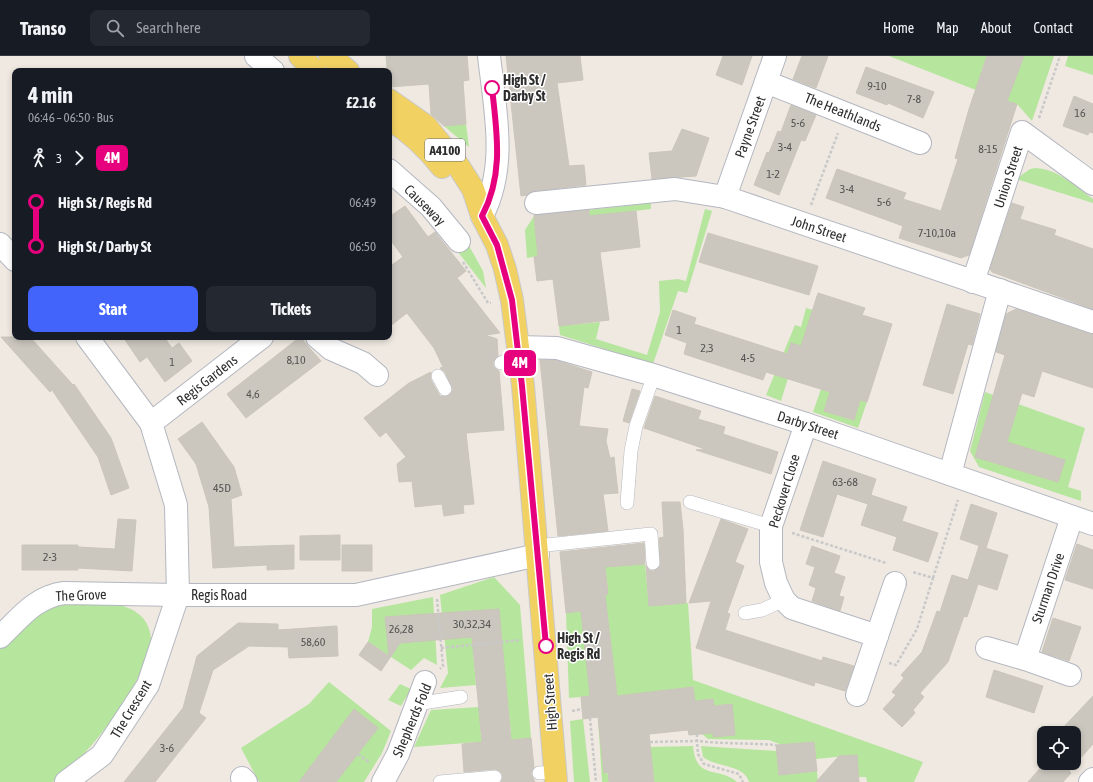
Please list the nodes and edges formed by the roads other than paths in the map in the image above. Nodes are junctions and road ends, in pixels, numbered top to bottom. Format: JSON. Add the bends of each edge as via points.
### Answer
{"nodes":[{"id":1,"x":256,"y":56,"type":"edge"},
{"id":2,"x":300,"y":56,"type":"edge"},
{"id":3,"x":330,"y":56,"type":"edge"},
{"id":4,"x":489,"y":56,"type":"edge"},
{"id":5,"x":775,"y":56,"type":"edge"},
{"id":6,"x":270,"y":68,"type":"edge"},
{"id":7,"x":312,"y":68,"type":"edge"},
{"id":8,"x":344,"y":68,"type":"edge"},
{"id":9,"x":766,"y":82,"type":"junction"},
{"id":10,"x":392,"y":102,"type":"edge"},
{"id":11,"x":392,"y":121,"type":"edge"},
{"id":12,"x":920,"y":143,"type":"dead end"},
{"id":13,"x":392,"y":173,"type":"edge"},
{"id":14,"x":1093,"y":184,"type":"edge"},
{"id":15,"x":725,"y":198,"type":"junction"},
{"id":16,"x":536,"y":203,"type":"dead end"},
{"id":17,"x":482,"y":216,"type":"junction"},
{"id":18,"x":459,"y":241,"type":"road end"},
{"id":19,"x":0,"y":244,"type":"edge"},
{"id":20,"x":12,"y":257,"type":"edge"},
{"id":21,"x":973,"y":282,"type":"junction"},
{"id":22,"x":1000,"y":290,"type":"junction"},
{"id":23,"x":1093,"y":322,"type":"edge"},
{"id":24,"x":89,"y":340,"type":"edge"},
{"id":25,"x":258,"y":340,"type":"edge"},
{"id":26,"x":320,"y":340,"type":"edge"},
{"id":27,"x":513,"y":355,"type":"junction"},
{"id":28,"x":652,"y":374,"type":"junction"},
{"id":29,"x":377,"y":375,"type":"dead end"},
{"id":30,"x":438,"y":376,"type":"dead end"},
{"id":31,"x":446,"y":389,"type":"dead end"},
{"id":32,"x":151,"y":423,"type":"junction"},
{"id":33,"x":806,"y":424,"type":"junction"},
{"id":34,"x":950,"y":474,"type":"junction"},
{"id":35,"x":690,"y":502,"type":"dead end"},
{"id":36,"x":628,"y":503,"type":"dead end"},
{"id":37,"x":1072,"y":516,"type":"junction"},
{"id":38,"x":1093,"y":524,"type":"edge"},
{"id":39,"x":771,"y":526,"type":"junction"},
{"id":40,"x":538,"y":551,"type":"junction"},
{"id":41,"x":652,"y":563,"type":"dead end"},
{"id":42,"x":895,"y":582,"type":"dead end"},
{"id":43,"x":178,"y":595,"type":"junction"},
{"id":44,"x":784,"y":600,"type":"junction"},
{"id":45,"x":745,"y":613,"type":"dead end"},
{"id":46,"x":877,"y":636,"type":"junction"},
{"id":47,"x":0,"y":637,"type":"edge"},
{"id":48,"x":986,"y":648,"type":"dead end"},
{"id":49,"x":1025,"y":659,"type":"junction"},
{"id":50,"x":1070,"y":675,"type":"dead end"},
{"id":51,"x":425,"y":682,"type":"road end"},
{"id":52,"x":857,"y":695,"type":"dead end"},
{"id":53,"x":461,"y":697,"type":"dead end"},
{"id":54,"x":416,"y":704,"type":"junction"},
{"id":55,"x":550,"y":776,"type":"edge"},
{"id":56,"x":496,"y":777,"type":"dead end"},
{"id":57,"x":1093,"y":779,"type":"edge"},
{"id":58,"x":66,"y":782,"type":"edge"},
{"id":59,"x":384,"y":782,"type":"edge"},
{"id":60,"x":440,"y":782,"type":"edge"},
{"id":61,"x":1090,"y":782,"type":"edge"}],
"edges":[{"from":1,"to":6,"type":"street"},
{"from":2,"to":7,"type":"main road"},
{"from":3,"to":8,"type":"main road"},
{"from":4,"to":17,"type":"street","via":[[499,157],[490,201]]},
{"from":5,"to":9,"type":"street","name":"Payne Street"},
{"from":9,"to":12,"type":"street","name":"The Heathlands"},
{"from":9,"to":15,"type":"street","name":"Payne Street"},
{"from":10,"to":17,"type":"main road","number":"A4100","via":[[426,126],[473,189]]},
{"from":11,"to":17,"type":"main road","number":"A4100","via":[[433,155]]},
{"from":13,"to":18,"type":"street","name":"Causeway","via":[[431,207]]},
{"from":14,"to":21,"type":"street","name":"Union Street","via":[[1022,132]]},
{"from":15,"to":16,"type":"street","name":"John Street","via":[[675,189]]},
{"from":15,"to":21,"type":"street","name":"John Street"},
{"from":17,"to":27,"type":"main road","name":"High Street","number":"A4100","via":[[497,245],[505,269],[513,306]]},
{"from":19,"to":20,"type":"street"},
{"from":21,"to":22,"type":"street","name":"John Street"},
{"from":22,"to":23,"type":"street","name":"John Street"},
{"from":22,"to":34,"type":"street"},
{"from":24,"to":32,"type":"street","name":"Regis Road"},
{"from":25,"to":32,"type":"street","name":"Regis Gardens"},
{"from":26,"to":29,"type":"street","via":[[331,349],[363,363]]},
{"from":27,"to":28,"type":"street","name":"Darby Street","via":[[557,348]]},
{"from":27,"to":40,"type":"main road","name":"High Street","number":"A4100"},
{"from":28,"to":33,"type":"street","name":"Darby Street"},
{"from":28,"to":36,"type":"lane","via":[[631,451]]},
{"from":30,"to":31,"type":"lane"},
{"from":32,"to":43,"type":"street","name":"Regis Road","via":[[176,505]]},
{"from":33,"to":34,"type":"street","name":"Darby Street"},
{"from":33,"to":39,"type":"street","name":"Peckover Close"},
{"from":34,"to":37,"type":"street","name":"Darby Street"},
{"from":35,"to":39,"type":"lane"},
{"from":37,"to":38,"type":"street","name":"Darby Street"},
{"from":37,"to":49,"type":"street","name":"Sturman Drive"},
{"from":39,"to":44,"type":"street","name":"Peckover Close","via":[[771,562],[776,583]]},
{"from":40,"to":41,"type":"lane","via":[[651,534]]},
{"from":40,"to":43,"type":"street","name":"Regis Road","via":[[356,595]]},
{"from":40,"to":55,"type":"main road","name":"High Street","number":"A4100"},
{"from":42,"to":46,"type":"street"},
{"from":43,"to":47,"type":"street","name":"The Grove","via":[[51,595],[37,602]]},
{"from":43,"to":58,"type":"street","name":"The Crescent","via":[[148,685],[102,756]]},
{"from":44,"to":45,"type":"lane","via":[[762,610]]},
{"from":44,"to":46,"type":"street","via":[[792,608]]},
{"from":46,"to":52,"type":"street"},
{"from":48,"to":49,"type":"street"},
{"from":49,"to":50,"type":"street"},
{"from":51,"to":54,"type":"street","name":"Shepherds Fold"},
{"from":53,"to":54,"type":"lane"},
{"from":54,"to":59,"type":"street","name":"Shepherds Fold","via":[[398,754]]},
{"from":56,"to":60,"type":"lane"},
{"from":57,"to":61,"type":"street"}]}
